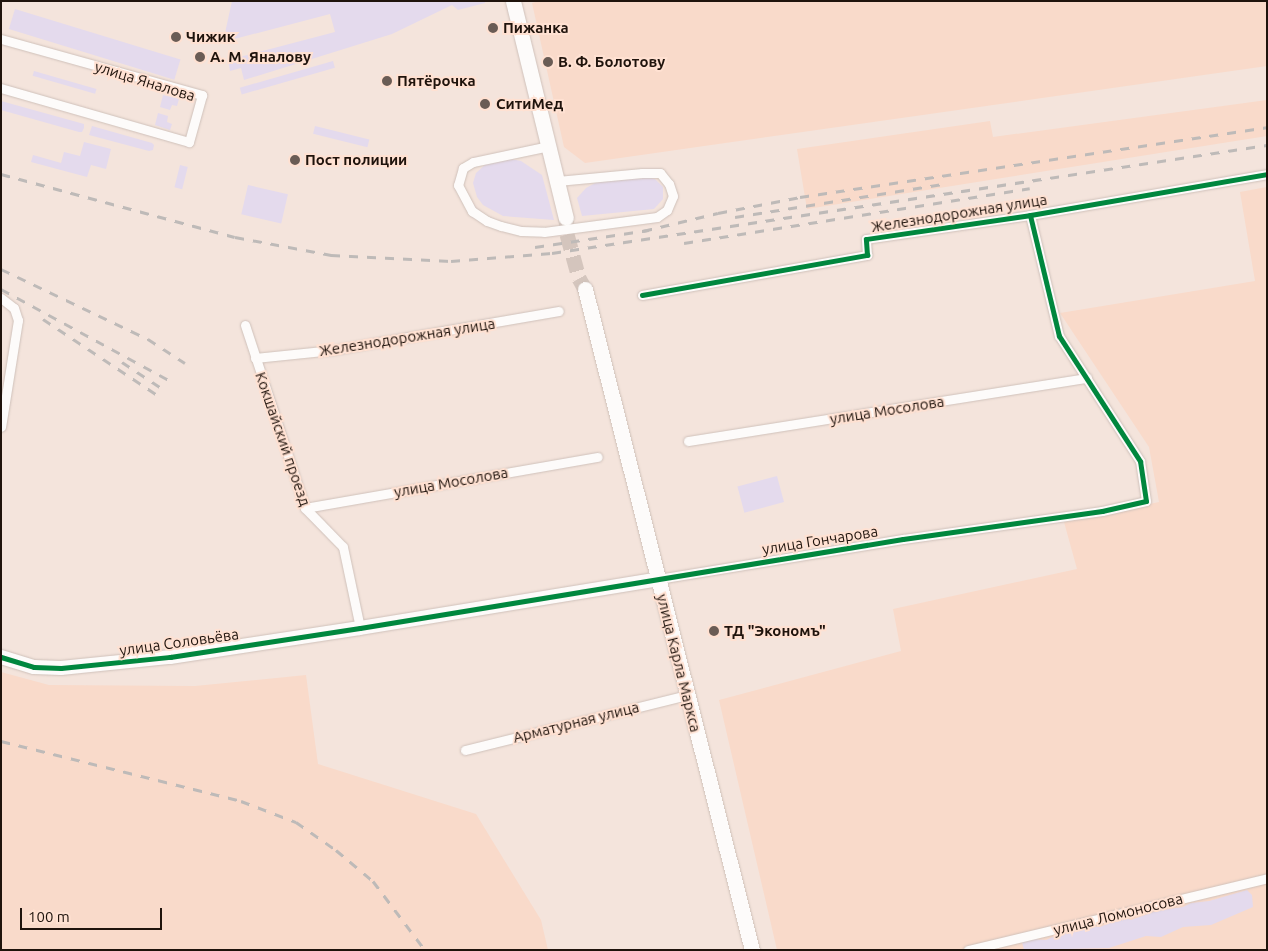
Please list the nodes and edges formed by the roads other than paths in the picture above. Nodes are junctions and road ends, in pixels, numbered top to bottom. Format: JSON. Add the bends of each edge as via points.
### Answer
{"nodes":[{"id":1,"x":513,"y":1,"type":"edge"},
{"id":2,"x":1,"y":39,"type":"edge"},
{"id":3,"x":1,"y":88,"type":"edge"},
{"id":4,"x":548,"y":146,"type":"junction"},
{"id":5,"x":1267,"y":174,"type":"edge"},
{"id":6,"x":557,"y":181,"type":"junction"},
{"id":7,"x":1030,"y":215,"type":"junction"},
{"id":8,"x":566,"y":218,"type":"tunnel mouth"},
{"id":9,"x":585,"y":289,"type":"tunnel mouth"},
{"id":10,"x":642,"y":295,"type":"dead end"},
{"id":11,"x":1,"y":298,"type":"edge"},
{"id":12,"x":559,"y":311,"type":"dead end"},
{"id":13,"x":245,"y":325,"type":"dead end"},
{"id":14,"x":255,"y":358,"type":"junction"},
{"id":15,"x":1087,"y":378,"type":"junction"},
{"id":16,"x":1,"y":427,"type":"edge"},
{"id":17,"x":688,"y":441,"type":"dead end"},
{"id":18,"x":598,"y":456,"type":"dead end"},
{"id":19,"x":305,"y":508,"type":"junction"},
{"id":20,"x":658,"y":579,"type":"junction"},
{"id":21,"x":360,"y":628,"type":"junction"},
{"id":22,"x":1,"y":657,"type":"edge"},
{"id":23,"x":687,"y":695,"type":"junction"},
{"id":24,"x":465,"y":750,"type":"dead end"},
{"id":25,"x":1267,"y":878,"type":"edge"},
{"id":26,"x":752,"y":950,"type":"edge"},
{"id":27,"x":968,"y":950,"type":"edge"}],
"edges":[{"from":1,"to":4,"type":"main road"},
{"from":2,"to":3,"type":"street","name":"улица Яналова","via":[[202,95],[189,142]]},
{"from":4,"to":6,"type":"main road"},
{"from":4,"to":6,"type":"street","via":[[474,162],[463,168],[458,185],[472,211],[501,226],[544,232],[657,217],[667,210],[673,196],[660,173]]},
{"from":5,"to":7,"type":"street","name":"Железнодорожная улица"},
{"from":6,"to":8,"type":"main road"},
{"from":7,"to":10,"type":"street","name":"Железнодорожная улица","via":[[866,239],[867,255]]},
{"from":7,"to":15,"type":"street","via":[[1059,336]]},
{"from":9,"to":20,"type":"main road","name":"улица Карла Маркса"},
{"from":11,"to":16,"type":"street","via":[[14,308],[18,320]]},
{"from":12,"to":14,"type":"street","name":"Железнодорожная улица","via":[[333,350]]},
{"from":13,"to":14,"type":"street","name":"Кокшайский проезд"},
{"from":14,"to":19,"type":"street","name":"Кокшайский проезд"},
{"from":15,"to":17,"type":"street","name":"улица Мосолова"},
{"from":15,"to":20,"type":"street","name":"улица Гончарова","via":[[1140,461],[1146,501],[1102,511]]},
{"from":18,"to":19,"type":"street","name":"улица Мосолова"},
{"from":19,"to":21,"type":"street","name":"Кокшайский проезд","via":[[344,547]]},
{"from":20,"to":21,"type":"street","name":"улица Гончарова"},
{"from":20,"to":23,"type":"main road","name":"улица Карла Маркса"},
{"from":21,"to":22,"type":"street","name":"улица Соловьёва","via":[[170,657],[87,666],[34,667]]},
{"from":23,"to":24,"type":"street","name":"Арматурная улица"},
{"from":23,"to":26,"type":"main road","name":"улица Карла Маркса"},
{"from":25,"to":27,"type":"street","name":"улица Ломоносова"}]}
